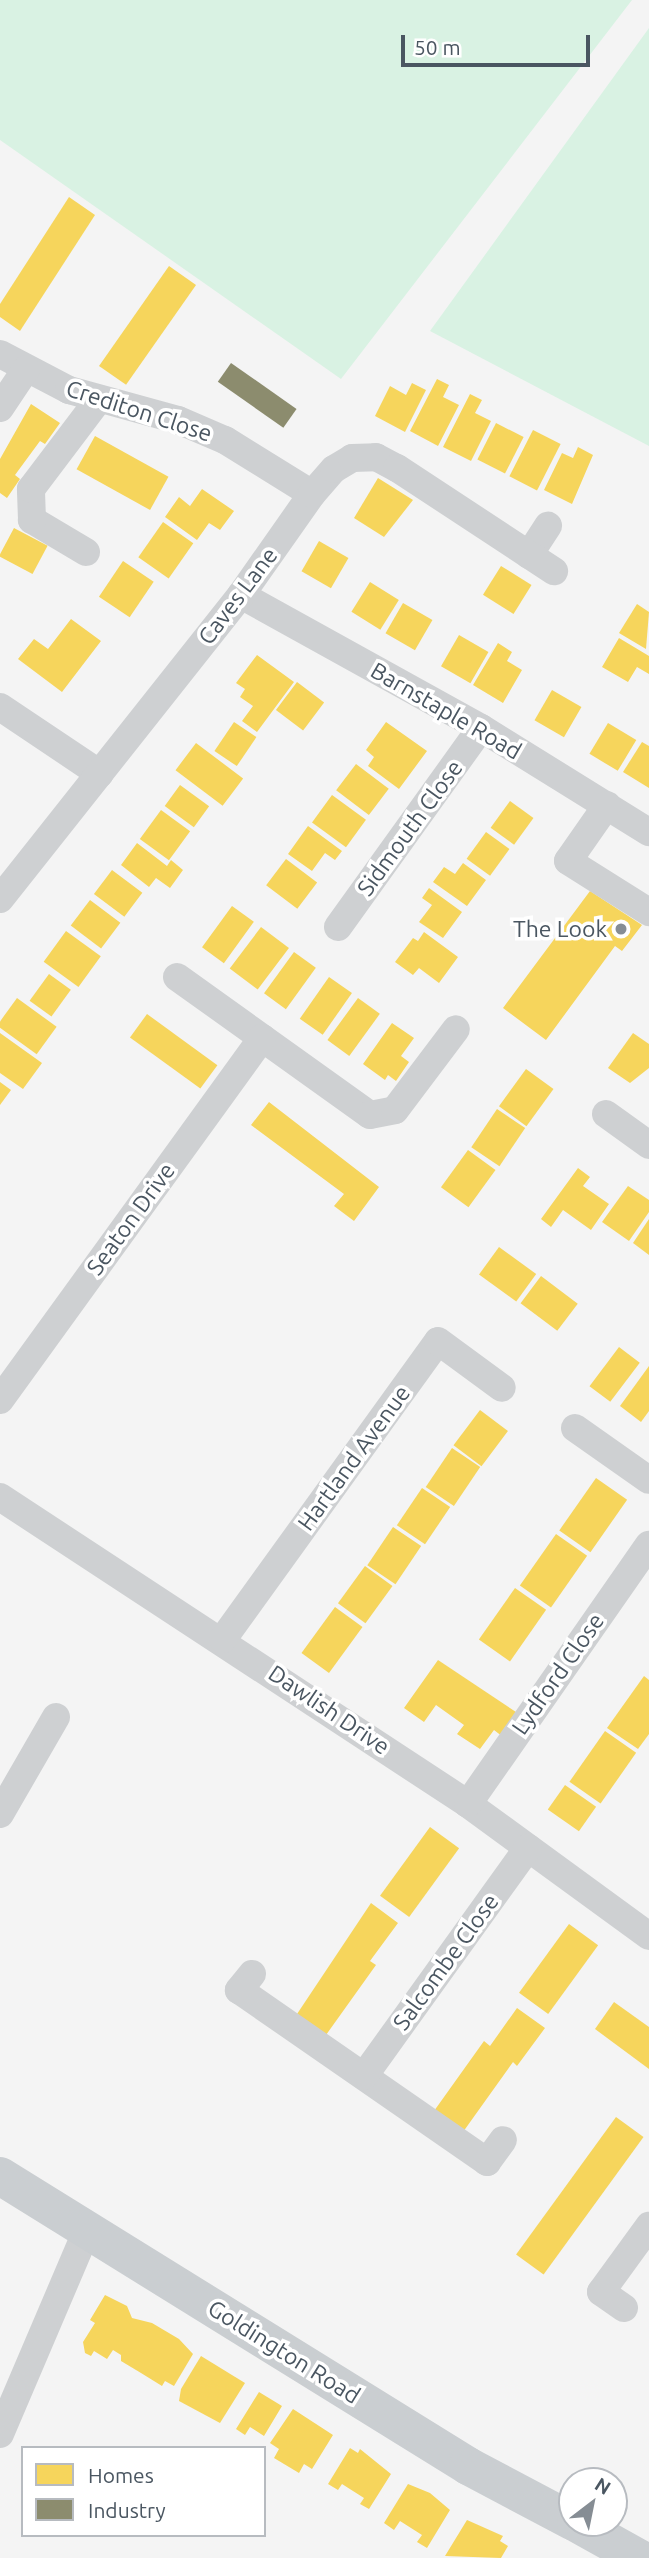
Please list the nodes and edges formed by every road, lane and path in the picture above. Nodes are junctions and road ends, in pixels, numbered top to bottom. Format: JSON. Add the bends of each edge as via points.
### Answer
{"nodes":[{"id":1,"x":0,"y":354,"type":"edge"},
{"id":2,"x":26,"y":369,"type":"junction"},
{"id":3,"x":99,"y":399,"type":"junction"},
{"id":4,"x":0,"y":408,"type":"edge"},
{"id":5,"x":312,"y":495,"type":"junction"},
{"id":6,"x":548,"y":526,"type":"dead end"},
{"id":7,"x":86,"y":552,"type":"dead end"},
{"id":8,"x":529,"y":555,"type":"junction"},
{"id":9,"x":554,"y":571,"type":"dead end"},
{"id":10,"x":241,"y":595,"type":"junction"},
{"id":11,"x":0,"y":707,"type":"edge"},
{"id":12,"x":481,"y":728,"type":"junction"},
{"id":13,"x":100,"y":774,"type":"junction"},
{"id":14,"x":607,"y":805,"type":"junction"},
{"id":15,"x":649,"y":832,"type":"edge"},
{"id":16,"x":0,"y":899,"type":"edge"},
{"id":17,"x":649,"y":912,"type":"edge"},
{"id":18,"x":338,"y":927,"type":"dead end"},
{"id":19,"x":177,"y":977,"type":"dead end"},
{"id":20,"x":456,"y":1029,"type":"dead end"},
{"id":21,"x":262,"y":1038,"type":"junction"},
{"id":22,"x":606,"y":1114,"type":"dead end"},
{"id":23,"x":649,"y":1145,"type":"edge"},
{"id":24,"x":502,"y":1388,"type":"dead end"},
{"id":25,"x":0,"y":1399,"type":"edge"},
{"id":26,"x":575,"y":1427,"type":"dead end"},
{"id":27,"x":649,"y":1480,"type":"edge"},
{"id":28,"x":0,"y":1497,"type":"edge"},
{"id":29,"x":649,"y":1545,"type":"edge"},
{"id":30,"x":223,"y":1639,"type":"junction"},
{"id":31,"x":56,"y":1717,"type":"dead end"},
{"id":32,"x":468,"y":1804,"type":"junction"},
{"id":33,"x":0,"y":1814,"type":"edge"},
{"id":34,"x":528,"y":1848,"type":"junction"},
{"id":35,"x":649,"y":1936,"type":"edge"},
{"id":36,"x":252,"y":1974,"type":"dead end"},
{"id":37,"x":364,"y":2076,"type":"junction"},
{"id":38,"x":503,"y":2140,"type":"dead end"},
{"id":39,"x":0,"y":2176,"type":"edge"},
{"id":40,"x":649,"y":2226,"type":"edge"},
{"id":41,"x":87,"y":2230,"type":"junction"},
{"id":42,"x":624,"y":2308,"type":"dead end"},
{"id":43,"x":0,"y":2434,"type":"edge"},
{"id":44,"x":558,"y":2514,"type":"edge"},
{"id":45,"x":601,"y":2537,"type":"edge"},
{"id":46,"x":639,"y":2558,"type":"edge"}],
"edges":[{"from":1,"to":2,"type":"street","name":"Crediton Close"},
{"from":2,"to":3,"type":"street","name":"Crediton Close"},
{"from":2,"to":4,"type":"street"},
{"from":3,"to":5,"type":"street","name":"Crediton Close","via":[[178,420],[225,440]]},
{"from":3,"to":7,"type":"street","via":[[31,489],[33,520]]},
{"from":5,"to":8,"type":"street","name":"Caves Lane","via":[[334,469],[352,458],[376,457]]},
{"from":5,"to":10,"type":"street","name":"Caves Lane"},
{"from":6,"to":8,"type":"street"},
{"from":8,"to":9,"type":"street","name":"Caves Lane"},
{"from":10,"to":12,"type":"street","name":"Barnstaple Road"},
{"from":10,"to":13,"type":"street","name":"Caves Lane"},
{"from":11,"to":13,"type":"street"},
{"from":12,"to":14,"type":"street","name":"Barnstaple Road"},
{"from":12,"to":18,"type":"street","name":"Sidmouth Close"},
{"from":13,"to":16,"type":"street","name":"Caves Lane"},
{"from":14,"to":15,"type":"street","name":"Barnstaple Road"},
{"from":14,"to":17,"type":"street","via":[[568,861]]},
{"from":19,"to":21,"type":"street"},
{"from":20,"to":21,"type":"street","via":[[395,1110],[370,1115]]},
{"from":21,"to":25,"type":"street","name":"Seaton Drive"},
{"from":22,"to":23,"type":"street"},
{"from":24,"to":30,"type":"street","name":"Hartland Avenue","via":[[438,1341]]},
{"from":26,"to":27,"type":"street"},
{"from":28,"to":30,"type":"street","name":"Dawlish Drive"},
{"from":29,"to":32,"type":"street","name":"Lydford Close"},
{"from":30,"to":32,"type":"street","name":"Dawlish Drive"},
{"from":31,"to":33,"type":"street"},
{"from":32,"to":34,"type":"street","name":"Dawlish Drive"},
{"from":34,"to":35,"type":"street","name":"Dawlish Drive"},
{"from":34,"to":37,"type":"street","name":"Salcombe Close"},
{"from":36,"to":37,"type":"street","via":[[239,1990]]},
{"from":37,"to":38,"type":"street","via":[[487,2162]]},
{"from":39,"to":41,"type":"main road","name":"Goldington Road"},
{"from":40,"to":42,"type":"street","via":[[601,2291]]},
{"from":41,"to":43,"type":"street"},
{"from":41,"to":44,"type":"main road","name":"Goldington Road","via":[[468,2466]]},
{"from":45,"to":46,"type":"main road","name":"Goldington Road"}]}
